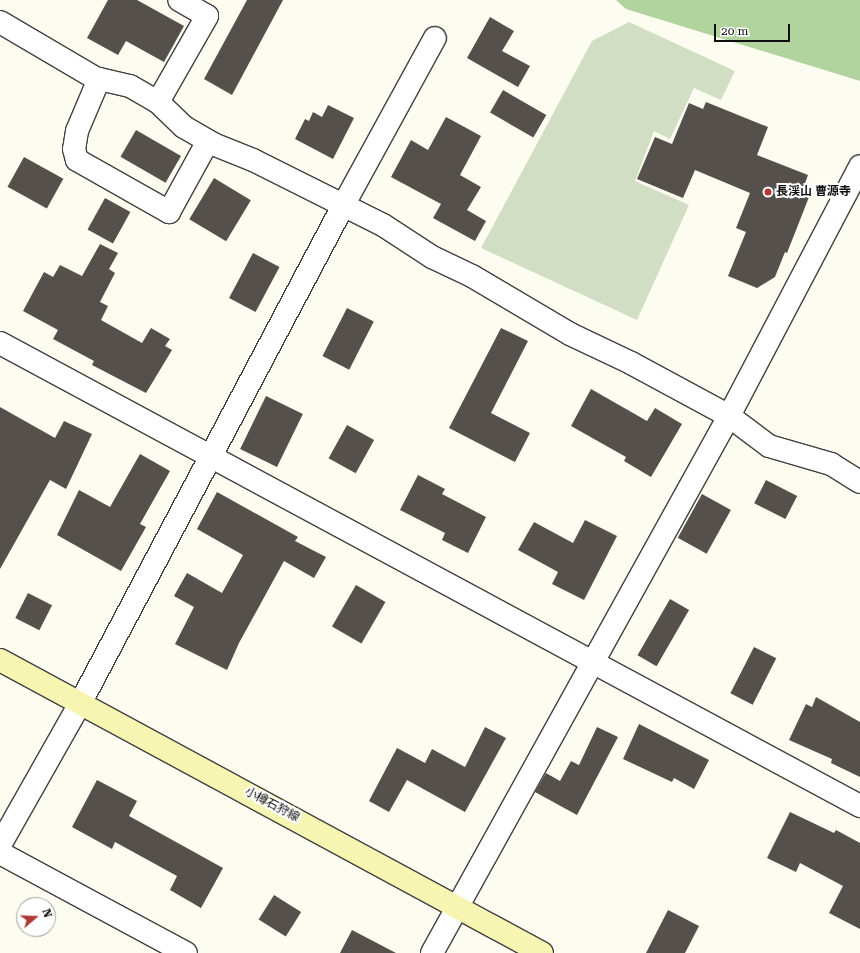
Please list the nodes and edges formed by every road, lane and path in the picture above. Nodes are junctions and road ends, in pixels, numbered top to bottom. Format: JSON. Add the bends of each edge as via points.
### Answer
{"nodes":[{"id":1,"x":179,"y":0,"type":"edge"},
{"id":2,"x":0,"y":22,"type":"edge"},
{"id":3,"x":435,"y":38,"type":"dead end"},
{"id":4,"x":99,"y":79,"type":"junction"},
{"id":5,"x":158,"y":102,"type":"junction"},
{"id":6,"x":208,"y":141,"type":"junction"},
{"id":7,"x":860,"y":166,"type":"edge"},
{"id":8,"x":344,"y":204,"type":"junction"},
{"id":9,"x":0,"y":343,"type":"edge"},
{"id":10,"x":729,"y":416,"type":"junction"},
{"id":11,"x":210,"y":457,"type":"junction"},
{"id":12,"x":860,"y":482,"type":"edge"},
{"id":13,"x":0,"y":660,"type":"edge"},
{"id":14,"x":594,"y":662,"type":"junction"},
{"id":15,"x":81,"y":702,"type":"junction"},
{"id":16,"x":860,"y":806,"type":"edge"},
{"id":17,"x":0,"y":845,"type":"edge"},
{"id":18,"x":0,"y":853,"type":"edge"},
{"id":19,"x":457,"y":906,"type":"junction"},
{"id":20,"x":186,"y":953,"type":"edge"},
{"id":21,"x":432,"y":953,"type":"edge"},
{"id":22,"x":542,"y":953,"type":"edge"}],
"edges":[{"from":1,"to":5,"type":"street","via":[[207,16]]},
{"from":2,"to":4,"type":"street"},
{"from":3,"to":8,"type":"street"},
{"from":4,"to":5,"type":"street","via":[[130,86]]},
{"from":4,"to":6,"type":"street","via":[[77,131],[74,149],[77,160],[170,212]]},
{"from":5,"to":6,"type":"street","via":[[184,127]]},
{"from":6,"to":8,"type":"street"},
{"from":7,"to":10,"type":"street"},
{"from":8,"to":10,"type":"street","via":[[383,225],[432,257],[517,301],[570,334],[631,362]]},
{"from":8,"to":11,"type":"street"},
{"from":9,"to":11,"type":"street"},
{"from":10,"to":12,"type":"street","via":[[769,446],[831,464]]},
{"from":10,"to":14,"type":"street"},
{"from":11,"to":14,"type":"street"},
{"from":11,"to":15,"type":"street"},
{"from":13,"to":15,"type":"main road","name":"小樽石狩線"},
{"from":14,"to":16,"type":"street"},
{"from":14,"to":19,"type":"street"},
{"from":15,"to":17,"type":"street"},
{"from":15,"to":19,"type":"main road","name":"小樽石狩線"},
{"from":18,"to":20,"type":"street"},
{"from":19,"to":21,"type":"street"},
{"from":19,"to":22,"type":"main road","name":"小樽石狩線"}]}
